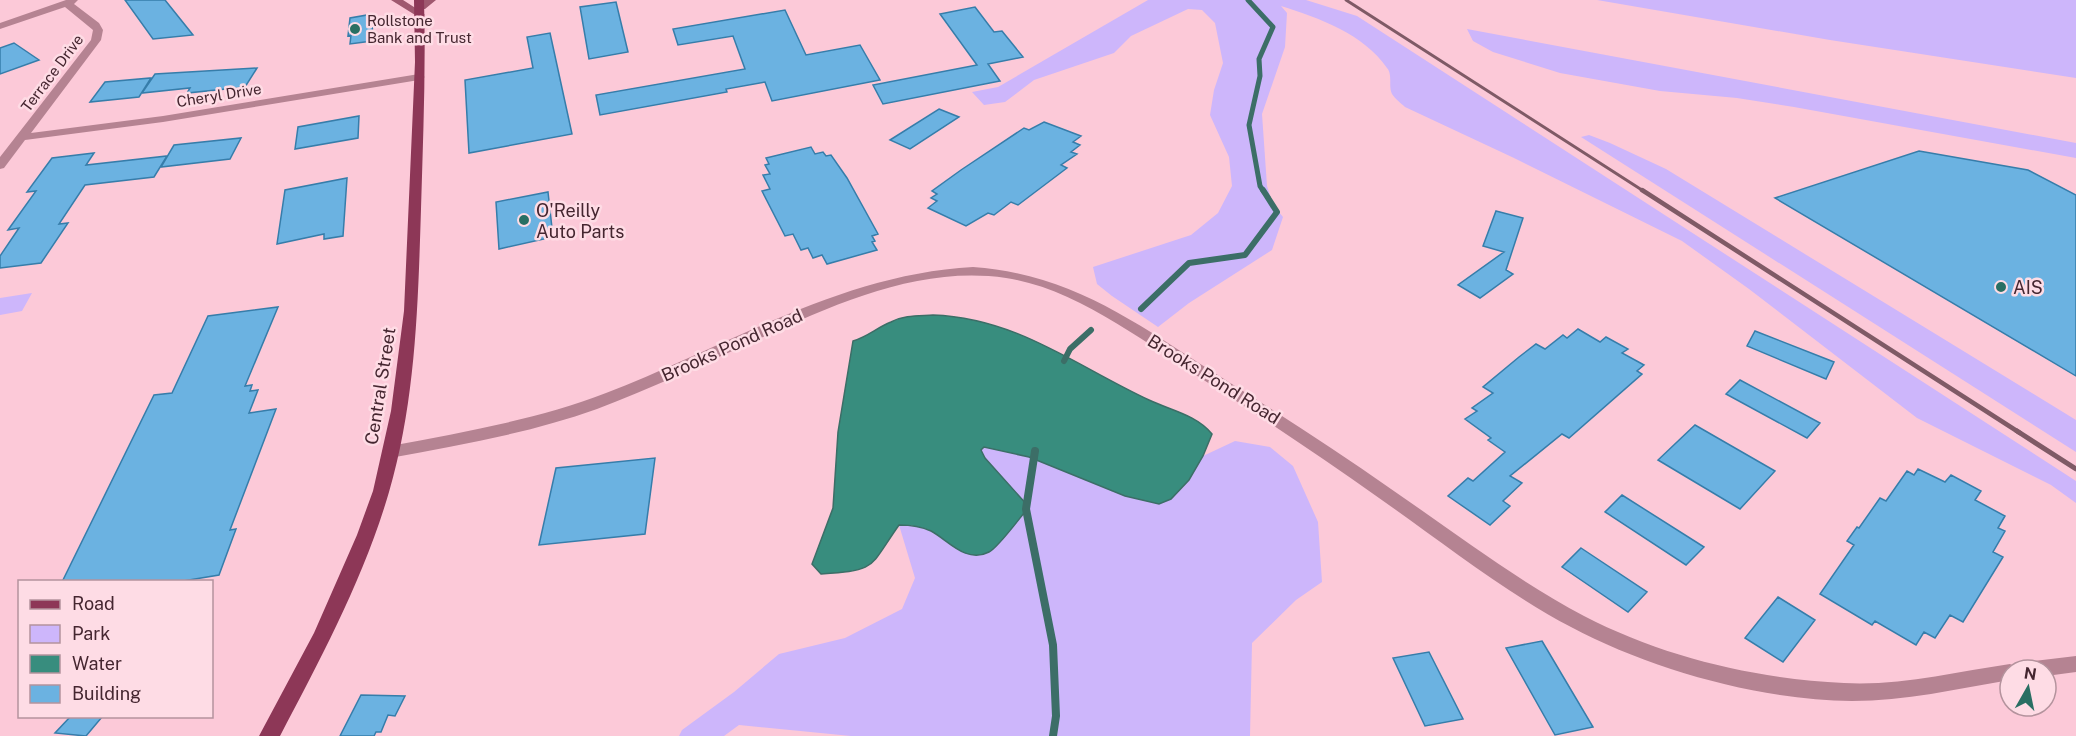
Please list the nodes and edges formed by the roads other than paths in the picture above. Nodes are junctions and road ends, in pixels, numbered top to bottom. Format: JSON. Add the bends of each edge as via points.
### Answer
{"nodes":[{"id":1,"x":396,"y":0,"type":"edge"},
{"id":2,"x":431,"y":0,"type":"edge"},
{"id":3,"x":70,"y":2,"type":"edge"},
{"id":4,"x":420,"y":8,"type":"edge"},
{"id":5,"x":0,"y":26,"type":"edge"},
{"id":6,"x":419,"y":77,"type":"junction"},
{"id":7,"x":24,"y":137,"type":"junction"},
{"id":8,"x":0,"y":165,"type":"edge"},
{"id":9,"x":390,"y":452,"type":"junction"},
{"id":10,"x":2076,"y":664,"type":"edge"},
{"id":11,"x":2058,"y":666,"type":"edge"},
{"id":12,"x":1998,"y":674,"type":"edge"},
{"id":13,"x":269,"y":736,"type":"edge"}],
"edges":[{"from":1,"to":4,"type":"main road"},
{"from":2,"to":4,"type":"main road"},
{"from":3,"to":5,"type":"street"},
{"from":3,"to":7,"type":"street","name":"Terrace Drive","via":[[95,25],[96,40]]},
{"from":4,"to":6,"type":"main road","name":"Central Street"},
{"from":6,"to":7,"type":"street","name":"Cheryl Drive","via":[[185,116]]},
{"from":6,"to":9,"type":"main road","name":"Central Street","via":[[411,311]]},
{"from":7,"to":8,"type":"street","name":"Terrace Drive"},
{"from":9,"to":12,"type":"street","name":"Brooks Pond Road","via":[[513,428],[586,407],[869,287],[945,273],[1008,274],[1074,296],[1140,333],[1304,435],[1539,599],[1603,634],[1666,658],[1728,675],[1804,689],[1878,692]]},
{"from":9,"to":13,"type":"main road","name":"Central Street","via":[[366,535],[322,637]]},
{"from":10,"to":11,"type":"street"}]}
